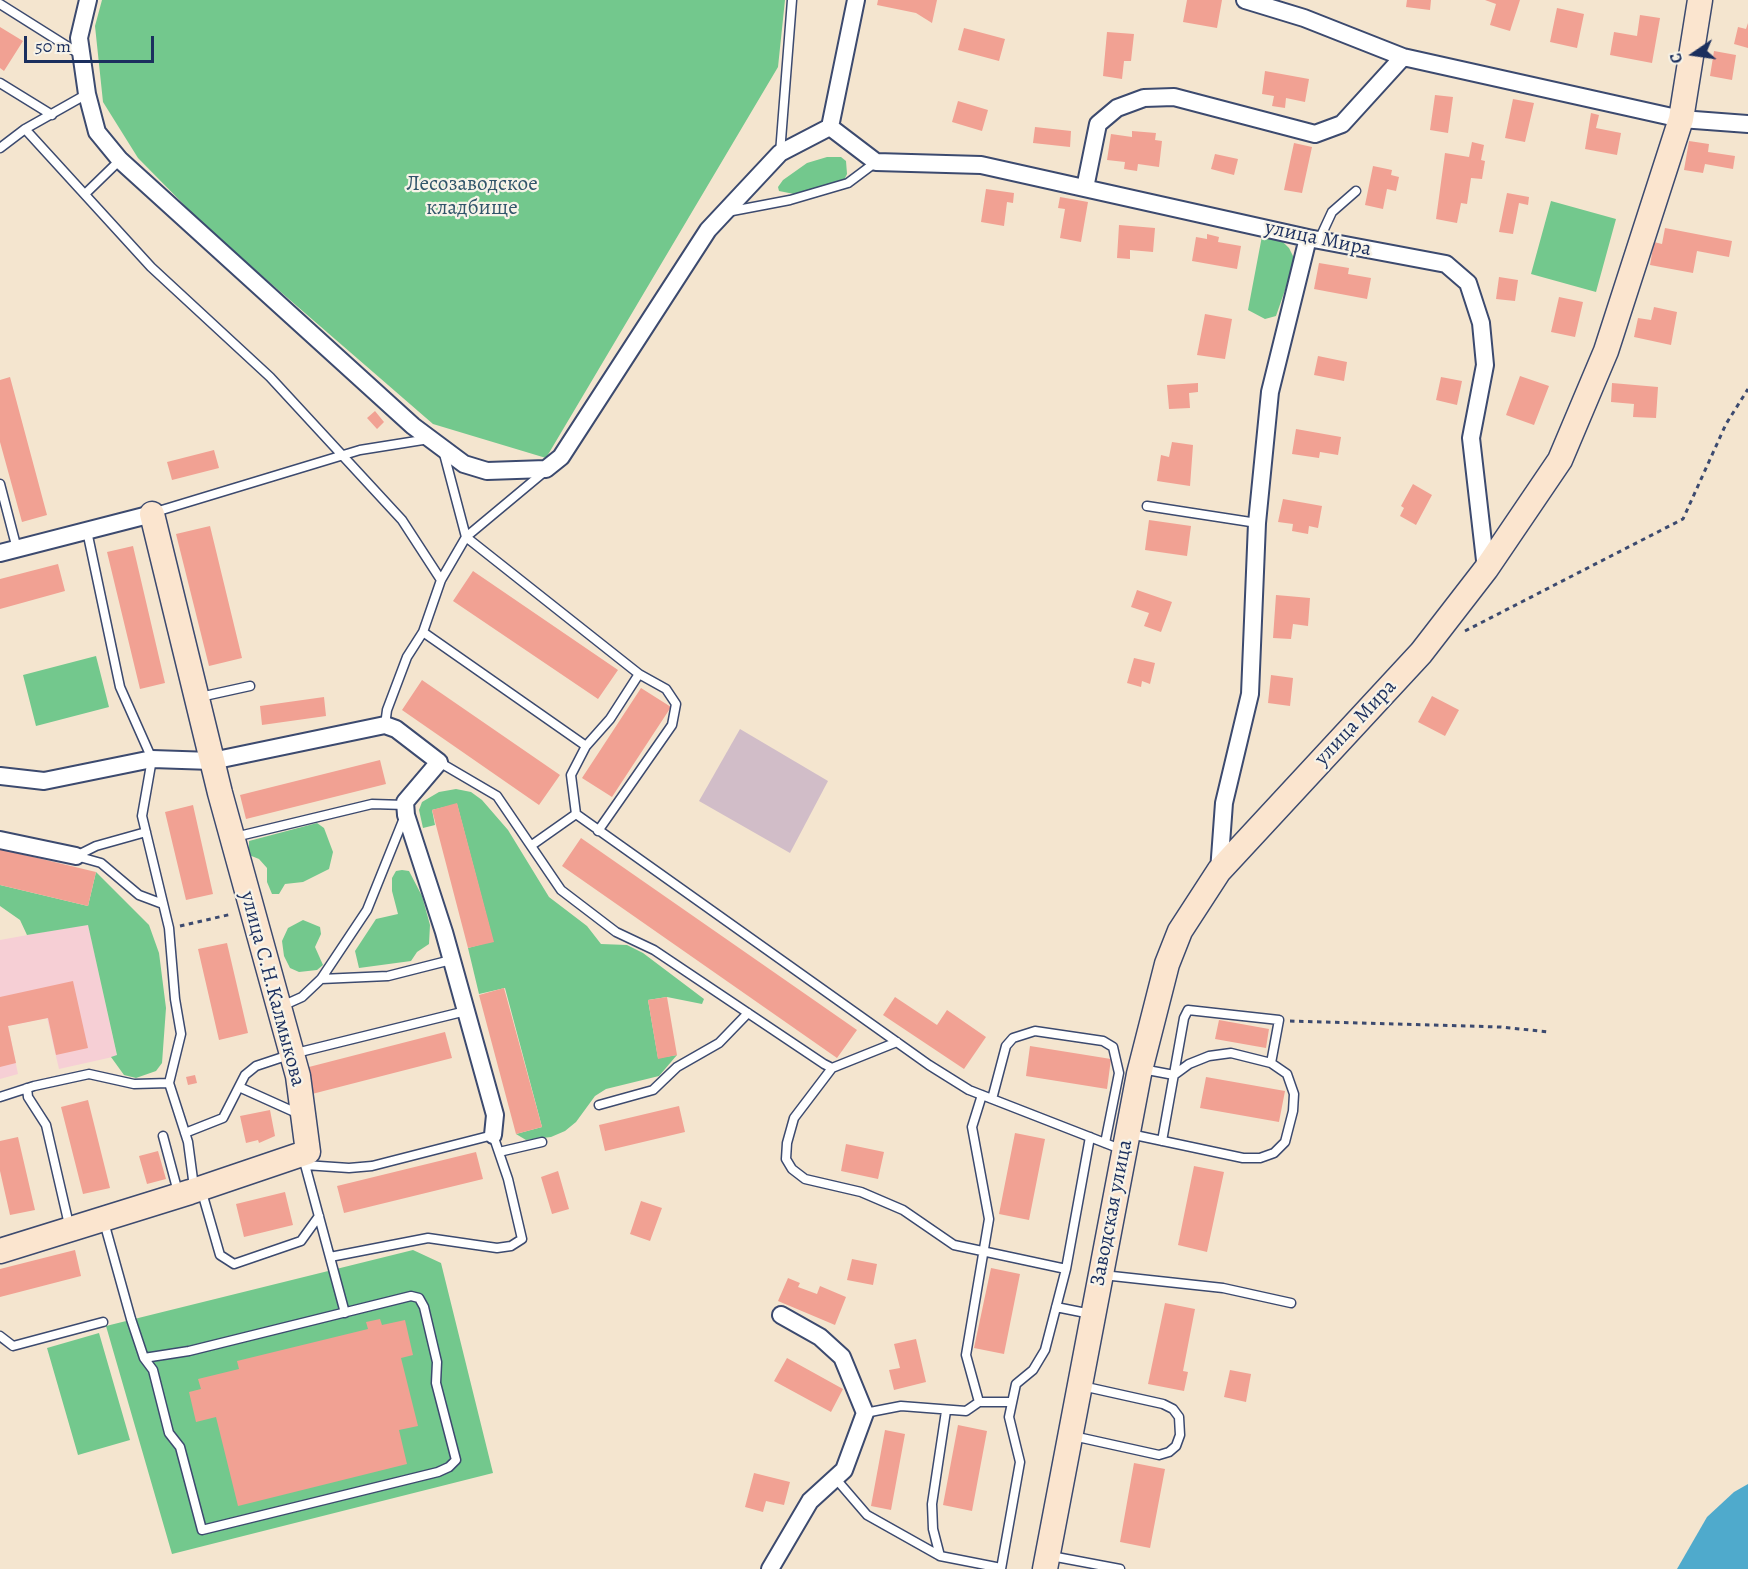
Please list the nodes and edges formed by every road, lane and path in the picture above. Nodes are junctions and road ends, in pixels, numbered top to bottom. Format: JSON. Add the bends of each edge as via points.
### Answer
{"nodes":[{"id":1,"x":88,"y":0,"type":"edge"},
{"id":2,"x":792,"y":0,"type":"edge"},
{"id":3,"x":1245,"y":0,"type":"edge"},
{"id":4,"x":1700,"y":0,"type":"edge"},
{"id":5,"x":855,"y":1,"type":"edge"},
{"id":6,"x":0,"y":4,"type":"edge"},
{"id":7,"x":81,"y":55,"type":"junction"},
{"id":8,"x":1403,"y":57,"type":"junction"},
{"id":9,"x":0,"y":83,"type":"edge"},
{"id":10,"x":87,"y":94,"type":"junction"},
{"id":11,"x":52,"y":115,"type":"junction"},
{"id":12,"x":1681,"y":119,"type":"junction"},
{"id":13,"x":1748,"y":124,"type":"edge"},
{"id":14,"x":830,"y":127,"type":"junction"},
{"id":15,"x":25,"y":129,"type":"junction"},
{"id":16,"x":0,"y":148,"type":"edge"},
{"id":17,"x":780,"y":153,"type":"junction"},
{"id":18,"x":120,"y":160,"type":"junction"},
{"id":19,"x":876,"y":162,"type":"junction"},
{"id":20,"x":1085,"y":188,"type":"junction"},
{"id":21,"x":1356,"y":191,"type":"dead end"},
{"id":22,"x":85,"y":194,"type":"junction"},
{"id":23,"x":724,"y":213,"type":"junction"},
{"id":24,"x":1314,"y":239,"type":"junction"},
{"id":25,"x":1748,"y":389,"type":"edge"},
{"id":26,"x":436,"y":444,"type":"junction"},
{"id":27,"x":341,"y":456,"type":"junction"},
{"id":28,"x":546,"y":470,"type":"junction"},
{"id":29,"x":0,"y":484,"type":"edge"},
{"id":30,"x":1147,"y":506,"type":"dead end"},
{"id":31,"x":152,"y":514,"type":"junction"},
{"id":32,"x":1257,"y":524,"type":"junction"},
{"id":33,"x":87,"y":531,"type":"junction"},
{"id":34,"x":466,"y":537,"type":"junction"},
{"id":35,"x":17,"y":549,"type":"junction"},
{"id":36,"x":0,"y":553,"type":"edge"},
{"id":37,"x":1486,"y":569,"type":"junction"},
{"id":38,"x":441,"y":580,"type":"junction"},
{"id":39,"x":423,"y":632,"type":"junction"},
{"id":40,"x":1463,"y":632,"type":"dead end"},
{"id":41,"x":639,"y":674,"type":"junction"},
{"id":42,"x":250,"y":686,"type":"dead end"},
{"id":43,"x":197,"y":698,"type":"junction"},
{"id":44,"x":385,"y":726,"type":"junction"},
{"id":45,"x":586,"y":746,"type":"junction"},
{"id":46,"x":152,"y":759,"type":"junction"},
{"id":47,"x":212,"y":761,"type":"junction"},
{"id":48,"x":439,"y":762,"type":"junction"},
{"id":49,"x":0,"y":776,"type":"edge"},
{"id":50,"x":405,"y":810,"type":"junction"},
{"id":51,"x":576,"y":814,"type":"junction"},
{"id":52,"x":598,"y":831,"type":"junction"},
{"id":53,"x":146,"y":832,"type":"junction"},
{"id":54,"x":232,"y":837,"type":"junction"},
{"id":55,"x":0,"y":840,"type":"edge"},
{"id":56,"x":532,"y":845,"type":"junction"},
{"id":57,"x":76,"y":856,"type":"junction"},
{"id":58,"x":1219,"y":872,"type":"junction"},
{"id":59,"x":164,"y":904,"type":"junction"},
{"id":60,"x":251,"y":909,"type":"junction"},
{"id":61,"x":169,"y":928,"type":"junction"},
{"id":62,"x":451,"y":960,"type":"junction"},
{"id":63,"x":321,"y":979,"type":"junction"},
{"id":64,"x":278,"y":1008,"type":"junction"},
{"id":65,"x":466,"y":1011,"type":"junction"},
{"id":66,"x":748,"y":1013,"type":"junction"},
{"id":67,"x":1279,"y":1020,"type":"junction"},
{"id":68,"x":1549,"y":1032,"type":"dead end"},
{"id":69,"x":897,"y":1042,"type":"junction"},
{"id":70,"x":291,"y":1054,"type":"junction"},
{"id":71,"x":1271,"y":1063,"type":"junction"},
{"id":72,"x":832,"y":1068,"type":"junction"},
{"id":73,"x":1140,"y":1068,"type":"junction"},
{"id":74,"x":1174,"y":1075,"type":"junction"},
{"id":75,"x":169,"y":1083,"type":"junction"},
{"id":76,"x":239,"y":1087,"type":"junction"},
{"id":77,"x":27,"y":1088,"type":"junction"},
{"id":78,"x":981,"y":1095,"type":"junction"},
{"id":79,"x":0,"y":1096,"type":"edge"},
{"id":80,"x":992,"y":1099,"type":"junction"},
{"id":81,"x":600,"y":1105,"type":"dead end"},
{"id":82,"x":303,"y":1116,"type":"junction"},
{"id":83,"x":185,"y":1133,"type":"junction"},
{"id":84,"x":494,"y":1135,"type":"junction"},
{"id":85,"x":163,"y":1136,"type":"dead end"},
{"id":86,"x":1090,"y":1137,"type":"junction"},
{"id":87,"x":1162,"y":1141,"type":"junction"},
{"id":88,"x":542,"y":1142,"type":"dead end"},
{"id":89,"x":1118,"y":1142,"type":"junction"},
{"id":90,"x":499,"y":1152,"type":"junction"},
{"id":91,"x":304,"y":1160,"type":"junction"},
{"id":92,"x":191,"y":1192,"type":"junction"},
{"id":93,"x":319,"y":1216,"type":"junction"},
{"id":94,"x":103,"y":1219,"type":"junction"},
{"id":95,"x":70,"y":1229,"type":"junction"},
{"id":96,"x":0,"y":1251,"type":"edge"},
{"id":97,"x":983,"y":1251,"type":"junction"},
{"id":98,"x":330,"y":1257,"type":"junction"},
{"id":99,"x":1066,"y":1269,"type":"junction"},
{"id":100,"x":1100,"y":1274,"type":"junction"},
{"id":101,"x":1291,"y":1303,"type":"dead end"},
{"id":102,"x":1056,"y":1307,"type":"junction"},
{"id":103,"x":345,"y":1312,"type":"junction"},
{"id":104,"x":781,"y":1315,"type":"dead end"},
{"id":105,"x":1092,"y":1315,"type":"junction"},
{"id":106,"x":103,"y":1322,"type":"dead end"},
{"id":107,"x":0,"y":1336,"type":"edge"},
{"id":108,"x":144,"y":1358,"type":"junction"},
{"id":109,"x":1079,"y":1386,"type":"junction"},
{"id":110,"x":979,"y":1402,"type":"junction"},
{"id":111,"x":1012,"y":1402,"type":"junction"},
{"id":112,"x":946,"y":1411,"type":"junction"},
{"id":113,"x":865,"y":1413,"type":"junction"},
{"id":114,"x":1070,"y":1436,"type":"junction"},
{"id":115,"x":836,"y":1479,"type":"junction"},
{"id":116,"x":940,"y":1556,"type":"junction"},
{"id":117,"x":1046,"y":1562,"type":"edge"},
{"id":118,"x":770,"y":1569,"type":"edge"},
{"id":119,"x":1001,"y":1569,"type":"edge"},
{"id":120,"x":1119,"y":1569,"type":"edge"}],
"edges":[{"from":1,"to":7,"type":"street","via":[[79,38]]},
{"from":2,"to":17,"type":"lane"},
{"from":3,"to":8,"type":"street","via":[[1304,18]]},
{"from":4,"to":12,"type":"street","name":"улица Мира"},
{"from":5,"to":14,"type":"street"},
{"from":6,"to":7,"type":"lane"},
{"from":7,"to":10,"type":"street"},
{"from":8,"to":12,"type":"street"},
{"from":8,"to":20,"type":"street","via":[[1342,124],[1315,134],[1174,97],[1144,98],[1117,108],[1098,124]]},
{"from":9,"to":11,"type":"lane"},
{"from":10,"to":11,"type":"lane"},
{"from":10,"to":18,"type":"street","via":[[97,132]]},
{"from":11,"to":15,"type":"lane"},
{"from":12,"to":13,"type":"street"},
{"from":12,"to":37,"type":"street","name":"улица Мира","via":[[1606,351],[1560,460]]},
{"from":14,"to":17,"type":"street"},
{"from":14,"to":19,"type":"street"},
{"from":15,"to":16,"type":"lane"},
{"from":15,"to":22,"type":"lane"},
{"from":17,"to":23,"type":"street"},
{"from":18,"to":22,"type":"lane"},
{"from":18,"to":26,"type":"street"},
{"from":19,"to":20,"type":"street","name":"улица Мира","via":[[981,165]]},
{"from":19,"to":23,"type":"lane","via":[[848,183]]},
{"from":20,"to":24,"type":"street","name":"улица Мира"},
{"from":21,"to":24,"type":"lane","via":[[1332,212]]},
{"from":22,"to":27,"type":"lane","via":[[151,267],[270,377]]},
{"from":23,"to":28,"type":"street","via":[[708,230],[561,457]]},
{"from":24,"to":32,"type":"street","via":[[1270,392]]},
{"from":24,"to":37,"type":"street","name":"улица Мира","via":[[1446,264],[1468,283],[1481,323],[1485,365],[1471,438]]},
{"from":25,"to":40,"type":"path","via":[[1726,424],[1683,519]]},
{"from":26,"to":27,"type":"lane","via":[[360,450]]},
{"from":26,"to":28,"type":"street","via":[[464,464],[486,471]]},
{"from":26,"to":34,"type":"lane"},
{"from":27,"to":31,"type":"lane"},
{"from":27,"to":38,"type":"lane","via":[[402,520]]},
{"from":28,"to":34,"type":"lane"},
{"from":29,"to":35,"type":"lane"},
{"from":30,"to":32,"type":"lane"},
{"from":31,"to":33,"type":"street"},
{"from":31,"to":43,"type":"street","name":"улица С.Н.Калмыкова"},
{"from":32,"to":58,"type":"street","via":[[1250,694],[1224,802]]},
{"from":33,"to":35,"type":"street"},
{"from":33,"to":46,"type":"lane","via":[[120,687]]},
{"from":34,"to":38,"type":"lane"},
{"from":34,"to":41,"type":"lane"},
{"from":35,"to":36,"type":"street"},
{"from":37,"to":58,"type":"street","name":"улица Мира","via":[[1421,653]]},
{"from":38,"to":39,"type":"lane"},
{"from":39,"to":44,"type":"lane","via":[[407,657]]},
{"from":39,"to":45,"type":"lane"},
{"from":41,"to":45,"type":"lane","via":[[610,719]]},
{"from":41,"to":52,"type":"lane","via":[[674,696],[676,712],[672,725]]},
{"from":42,"to":43,"type":"lane"},
{"from":43,"to":47,"type":"street","name":"улица С.Н.Калмыкова"},
{"from":44,"to":47,"type":"street"},
{"from":44,"to":48,"type":"street","via":[[396,729]]},
{"from":45,"to":51,"type":"lane","via":[[571,775]]},
{"from":46,"to":47,"type":"street"},
{"from":46,"to":49,"type":"street","via":[[44,781]]},
{"from":46,"to":53,"type":"lane","via":[[142,816]]},
{"from":47,"to":54,"type":"street","name":"улица С.Н.Калмыкова"},
{"from":48,"to":50,"type":"street"},
{"from":48,"to":56,"type":"lane","via":[[497,796]]},
{"from":50,"to":54,"type":"lane","via":[[372,804]]},
{"from":50,"to":62,"type":"street"},
{"from":50,"to":63,"type":"lane","via":[[367,910]]},
{"from":51,"to":52,"type":"lane"},
{"from":51,"to":56,"type":"lane"},
{"from":52,"to":69,"type":"lane"},
{"from":53,"to":57,"type":"lane"},
{"from":53,"to":59,"type":"lane"},
{"from":54,"to":60,"type":"street","name":"улица С.Н.Калмыкова"},
{"from":55,"to":57,"type":"street"},
{"from":56,"to":66,"type":"lane","via":[[561,890],[616,932],[654,950]]},
{"from":57,"to":59,"type":"lane","via":[[101,863],[139,895]]},
{"from":58,"to":73,"type":"street","name":"Заводская улица","via":[[1175,942]]},
{"from":59,"to":61,"type":"lane"},
{"from":60,"to":61,"type":"path"},
{"from":60,"to":64,"type":"street","name":"улица С.Н.Калмыкова"},
{"from":61,"to":75,"type":"lane","via":[[181,1034]]},
{"from":62,"to":63,"type":"lane","via":[[388,975]]},
{"from":62,"to":65,"type":"street"},
{"from":63,"to":64,"type":"lane","via":[[302,997]]},
{"from":64,"to":70,"type":"street","name":"улица С.Н.Калмыкова"},
{"from":65,"to":70,"type":"lane"},
{"from":65,"to":84,"type":"street","via":[[495,1115]]},
{"from":66,"to":72,"type":"lane"},
{"from":66,"to":81,"type":"lane","via":[[719,1042],[677,1067],[653,1090]]},
{"from":67,"to":68,"type":"path"},
{"from":67,"to":71,"type":"lane"},
{"from":67,"to":74,"type":"lane","via":[[1188,1010]]},
{"from":69,"to":72,"type":"lane"},
{"from":69,"to":78,"type":"lane"},
{"from":70,"to":76,"type":"lane","via":[[256,1066]]},
{"from":70,"to":82,"type":"street","name":"улица С.Н.Калмыкова"},
{"from":71,"to":74,"type":"lane","via":[[1231,1053],[1199,1060]]},
{"from":71,"to":87,"type":"lane","via":[[1287,1074],[1294,1094],[1285,1142],[1274,1153],[1243,1158]]},
{"from":72,"to":97,"type":"lane","via":[[794,1118],[786,1159],[792,1169],[805,1179],[861,1192],[903,1210],[954,1245]]},
{"from":73,"to":74,"type":"lane"},
{"from":73,"to":89,"type":"street","name":"Заводская улица"},
{"from":74,"to":87,"type":"lane"},
{"from":75,"to":77,"type":"lane","via":[[134,1084],[89,1074]]},
{"from":75,"to":83,"type":"lane"},
{"from":76,"to":82,"type":"lane"},
{"from":76,"to":83,"type":"lane","via":[[223,1118]]},
{"from":77,"to":79,"type":"lane"},
{"from":77,"to":95,"type":"lane","via":[[28,1097],[46,1125]]},
{"from":78,"to":80,"type":"lane"},
{"from":78,"to":97,"type":"lane","via":[[972,1127],[988,1219]]},
{"from":80,"to":86,"type":"lane"},
{"from":80,"to":89,"type":"lane","via":[[1006,1046],[1013,1038],[1035,1031],[1103,1041],[1113,1047],[1119,1073]]},
{"from":82,"to":91,"type":"street","name":"улица С.Н.Калмыкова","via":[[308,1152]]},
{"from":83,"to":92,"type":"lane"},
{"from":84,"to":90,"type":"lane"},
{"from":84,"to":91,"type":"lane","via":[[372,1166],[349,1168]]},
{"from":85,"to":92,"type":"lane"},
{"from":86,"to":89,"type":"lane"},
{"from":86,"to":99,"type":"lane"},
{"from":87,"to":89,"type":"lane"},
{"from":88,"to":90,"type":"lane"},
{"from":89,"to":100,"type":"street","name":"Заводская улица"},
{"from":90,"to":98,"type":"lane","via":[[520,1242],[497,1248],[428,1238]]},
{"from":91,"to":92,"type":"street"},
{"from":91,"to":93,"type":"lane"},
{"from":92,"to":93,"type":"lane","via":[[220,1255],[234,1264],[302,1241]]},
{"from":92,"to":94,"type":"street"},
{"from":93,"to":98,"type":"lane"},
{"from":94,"to":95,"type":"street"},
{"from":94,"to":108,"type":"lane"},
{"from":95,"to":96,"type":"street"},
{"from":97,"to":99,"type":"lane"},
{"from":97,"to":110,"type":"lane","via":[[966,1355]]},
{"from":98,"to":103,"type":"lane"},
{"from":99,"to":102,"type":"lane"},
{"from":100,"to":101,"type":"lane","via":[[1223,1288]]},
{"from":100,"to":105,"type":"street","name":"Заводская улица"},
{"from":102,"to":105,"type":"lane"},
{"from":102,"to":111,"type":"lane","via":[[1045,1350],[1033,1370],[1016,1384]]},
{"from":103,"to":108,"type":"lane","via":[[189,1351]]},
{"from":103,"to":108,"type":"lane","via":[[411,1296],[418,1298],[424,1307],[437,1362],[436,1383],[456,1460],[449,1467],[202,1530],[180,1447],[169,1433],[153,1370]]},
{"from":104,"to":113,"type":"street","via":[[820,1337],[842,1357]]},
{"from":105,"to":109,"type":"street","name":"Заводская улица"},
{"from":106,"to":107,"type":"lane","via":[[13,1346]]},
{"from":109,"to":114,"type":"street","name":"Заводская улица"},
{"from":109,"to":114,"type":"lane","via":[[1163,1404],[1179,1417],[1180,1435],[1176,1446],[1159,1455]]},
{"from":110,"to":111,"type":"lane"},
{"from":110,"to":112,"type":"lane","via":[[966,1411]]},
{"from":111,"to":119,"type":"lane","via":[[1009,1418],[1020,1462]]},
{"from":112,"to":113,"type":"lane","via":[[901,1406]]},
{"from":112,"to":116,"type":"lane","via":[[932,1504]]},
{"from":113,"to":115,"type":"street","via":[[844,1470]]},
{"from":114,"to":117,"type":"street","name":"Заводская улица"},
{"from":115,"to":116,"type":"lane","via":[[867,1515]]},
{"from":115,"to":118,"type":"street","via":[[810,1501]]},
{"from":116,"to":119,"type":"lane"},
{"from":117,"to":120,"type":"lane"}]}
